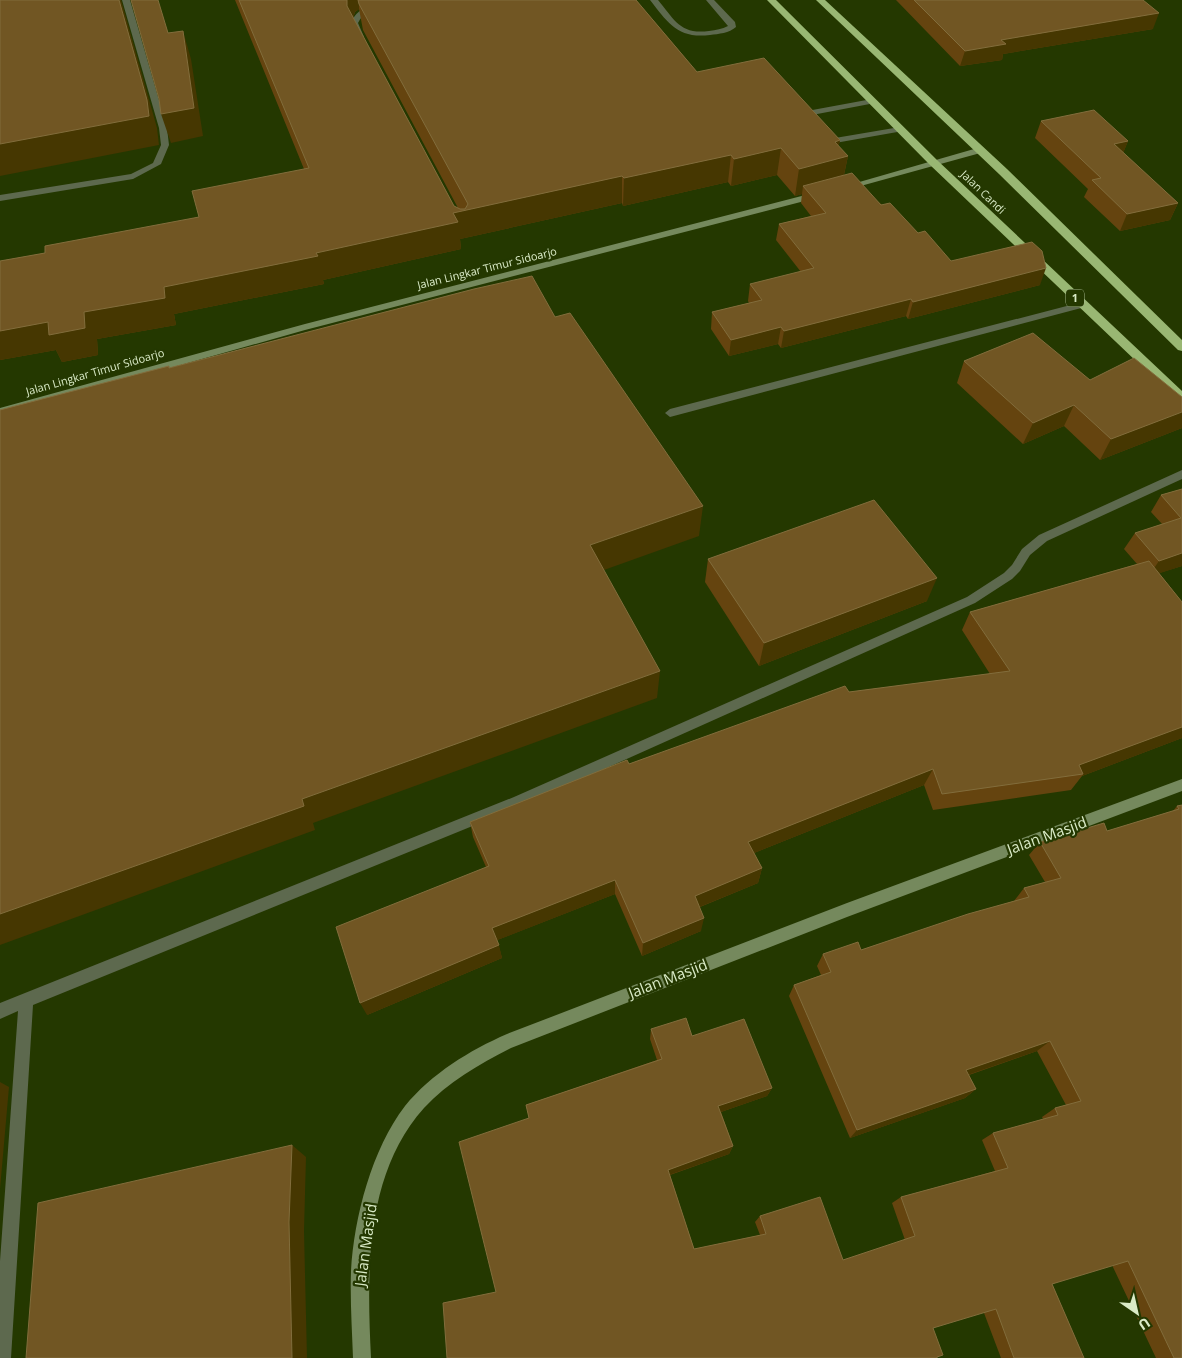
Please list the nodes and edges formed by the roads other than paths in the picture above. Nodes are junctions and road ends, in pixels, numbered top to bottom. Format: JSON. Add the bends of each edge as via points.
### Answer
{"nodes":[{"id":1,"x":126,"y":0,"type":"edge"},
{"id":2,"x":395,"y":0,"type":"edge"},
{"id":3,"x":654,"y":0,"type":"edge"},
{"id":4,"x":710,"y":0,"type":"edge"},
{"id":5,"x":772,"y":0,"type":"edge"},
{"id":6,"x":820,"y":0,"type":"edge"},
{"id":7,"x":366,"y":49,"type":"edge"},
{"id":8,"x":872,"y":101,"type":"junction"},
{"id":9,"x":813,"y":125,"type":"edge"},
{"id":10,"x":900,"y":129,"type":"junction"},
{"id":11,"x":819,"y":132,"type":"edge"},
{"id":12,"x":981,"y":150,"type":"junction"},
{"id":13,"x":933,"y":162,"type":"junction"},
{"id":14,"x":0,"y":198,"type":"edge"},
{"id":15,"x":1082,"y":305,"type":"junction"},
{"id":16,"x":1182,"y":347,"type":"edge"},
{"id":17,"x":1182,"y":398,"type":"edge"},
{"id":18,"x":0,"y":412,"type":"edge"},
{"id":19,"x":670,"y":413,"type":"dead end"},
{"id":20,"x":1182,"y":474,"type":"edge"},
{"id":21,"x":1182,"y":785,"type":"edge"},
{"id":22,"x":26,"y":1000,"type":"junction"},
{"id":23,"x":0,"y":1010,"type":"edge"},
{"id":24,"x":2,"y":1358,"type":"edge"},
{"id":25,"x":362,"y":1358,"type":"edge"}],
"edges":[{"from":1,"to":14,"type":"lane","via":[[163,128],[164,145],[157,164],[132,176]]},
{"from":2,"to":7,"type":"lane","via":[[367,6],[358,14],[354,23]]},
{"from":3,"to":4,"type":"lane","via":[[682,32],[699,35],[732,27]]},
{"from":5,"to":8,"type":"highway","name":"Jalan Candi","number":"1"},
{"from":6,"to":12,"type":"highway"},
{"from":8,"to":9,"type":"lane","via":[[810,113],[806,118]]},
{"from":8,"to":10,"type":"highway","name":"Jalan Candi","number":"1"},
{"from":10,"to":11,"type":"lane","via":[[835,141],[826,139]]},
{"from":10,"to":13,"type":"highway","name":"Jalan Candi","number":"1"},
{"from":12,"to":13,"type":"main road","name":"Jalan Lingkar Timur Sidoarjo"},
{"from":12,"to":16,"type":"highway"},
{"from":13,"to":15,"type":"highway","name":"Jalan Candi","number":"1"},
{"from":13,"to":18,"type":"main road","name":"Jalan Lingkar Timur Sidoarjo","via":[[655,239],[218,350]]},
{"from":15,"to":17,"type":"highway","name":"Jalan Candi","number":"1"},
{"from":15,"to":19,"type":"lane"},
{"from":20,"to":22,"type":"lane","via":[[1044,538],[1026,552],[1008,576],[971,600],[519,801]]},
{"from":21,"to":25,"type":"main road","name":"Jalan Masjid","via":[[819,921],[507,1042],[472,1059],[410,1113],[374,1189],[359,1288]]},
{"from":22,"to":23,"type":"lane"},
{"from":22,"to":24,"type":"lane"}]}
